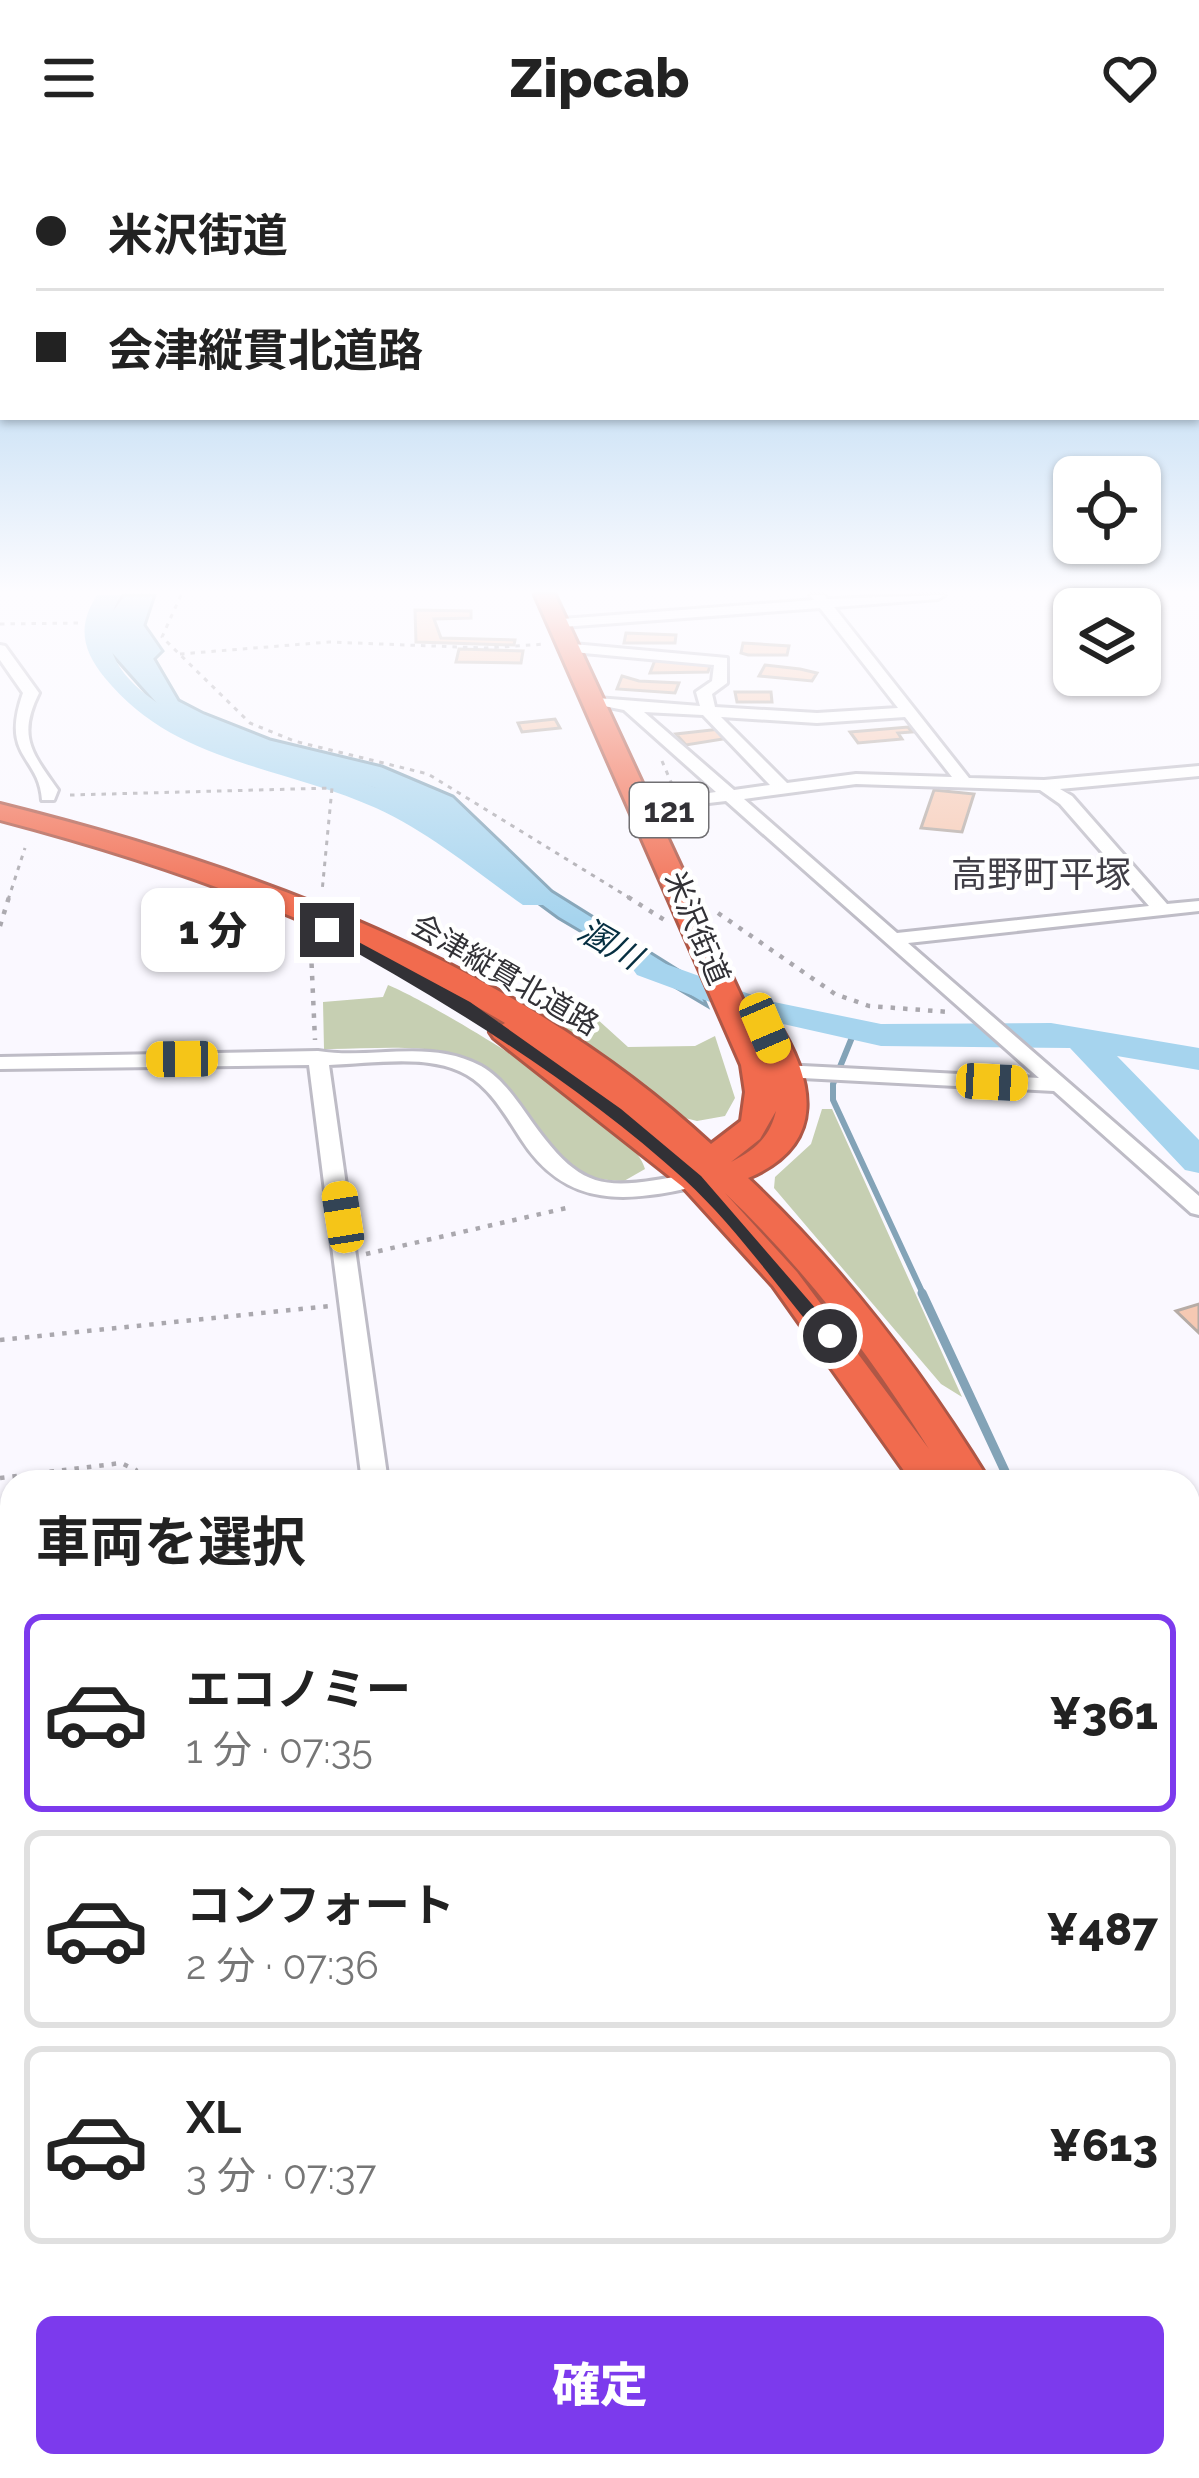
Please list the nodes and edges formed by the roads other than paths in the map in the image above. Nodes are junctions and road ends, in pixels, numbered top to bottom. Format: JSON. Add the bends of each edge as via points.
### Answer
{"nodes":[{"id":1,"x":25,"y":703,"type":"edge"},
{"id":2,"x":707,"y":703,"type":"edge"},
{"id":3,"x":902,"y":703,"type":"edge"},
{"id":4,"x":612,"y":705,"type":"junction"},
{"id":5,"x":909,"y":712,"type":"junction"},
{"id":6,"x":709,"y":713,"type":"junction"},
{"id":7,"x":1199,"y":772,"type":"edge"},
{"id":8,"x":910,"y":778,"type":"junction"},
{"id":9,"x":964,"y":782,"type":"junction"},
{"id":10,"x":1045,"y":785,"type":"junction"},
{"id":11,"x":783,"y":789,"type":"junction"},
{"id":12,"x":984,"y":793,"type":"dead end"},
{"id":13,"x":48,"y":796,"type":"road end"},
{"id":14,"x":729,"y":799,"type":"junction"},
{"id":15,"x":656,"y":806,"type":"junction"},
{"id":16,"x":0,"y":815,"type":"edge"},
{"id":17,"x":1199,"y":906,"type":"edge"},
{"id":18,"x":1163,"y":910,"type":"junction"},
{"id":19,"x":889,"y":939,"type":"junction"},
{"id":20,"x":317,"y":1057,"type":"junction"},
{"id":21,"x":0,"y":1063,"type":"edge"},
{"id":22,"x":774,"y":1067,"type":"junction"},
{"id":23,"x":1055,"y":1085,"type":"junction"},
{"id":24,"x":696,"y":1159,"type":"junction"},
{"id":25,"x":1199,"y":1208,"type":"edge"},
{"id":26,"x":374,"y":1470,"type":"edge"},
{"id":27,"x":924,"y":1470,"type":"edge"},
{"id":28,"x":962,"y":1470,"type":"edge"}],
"edges":[{"from":1,"to":13,"type":"street","via":[[17,718],[21,749]]},
{"from":2,"to":6,"type":"street"},
{"from":3,"to":5,"type":"street"},
{"from":4,"to":6,"type":"street"},
{"from":4,"to":14,"type":"street"},
{"from":4,"to":15,"type":"highway","name":"米沢街道","number":"121"},
{"from":5,"to":6,"type":"street"},
{"from":5,"to":9,"type":"street"},
{"from":6,"to":11,"type":"street"},
{"from":7,"to":10,"type":"street"},
{"from":8,"to":9,"type":"street"},
{"from":8,"to":11,"type":"street"},
{"from":8,"to":12,"type":"street"},
{"from":9,"to":10,"type":"street"},
{"from":10,"to":18,"type":"street"},
{"from":11,"to":14,"type":"street"},
{"from":14,"to":15,"type":"street"},
{"from":14,"to":19,"type":"street"},
{"from":15,"to":22,"type":"highway","name":"米沢街道","number":"121"},
{"from":16,"to":24,"type":"highway","name":"会津縦貫北道路","via":[[178,869],[344,938],[499,1028]]},
{"from":17,"to":18,"type":"street"},
{"from":18,"to":19,"type":"street"},
{"from":19,"to":23,"type":"street"},
{"from":20,"to":21,"type":"street"},
{"from":20,"to":24,"type":"street","via":[[416,1055],[469,1065],[497,1086],[544,1163],[590,1186],[635,1191]]},
{"from":20,"to":26,"type":"street"},
{"from":22,"to":23,"type":"street"},
{"from":22,"to":24,"type":"highway","name":"米沢街道","number":"121","via":[[792,1089],[791,1121],[767,1155]]},
{"from":23,"to":25,"type":"street"},
{"from":24,"to":27,"type":"highway"},
{"from":24,"to":28,"type":"highway","via":[[788,1235],[901,1372]]}]}
